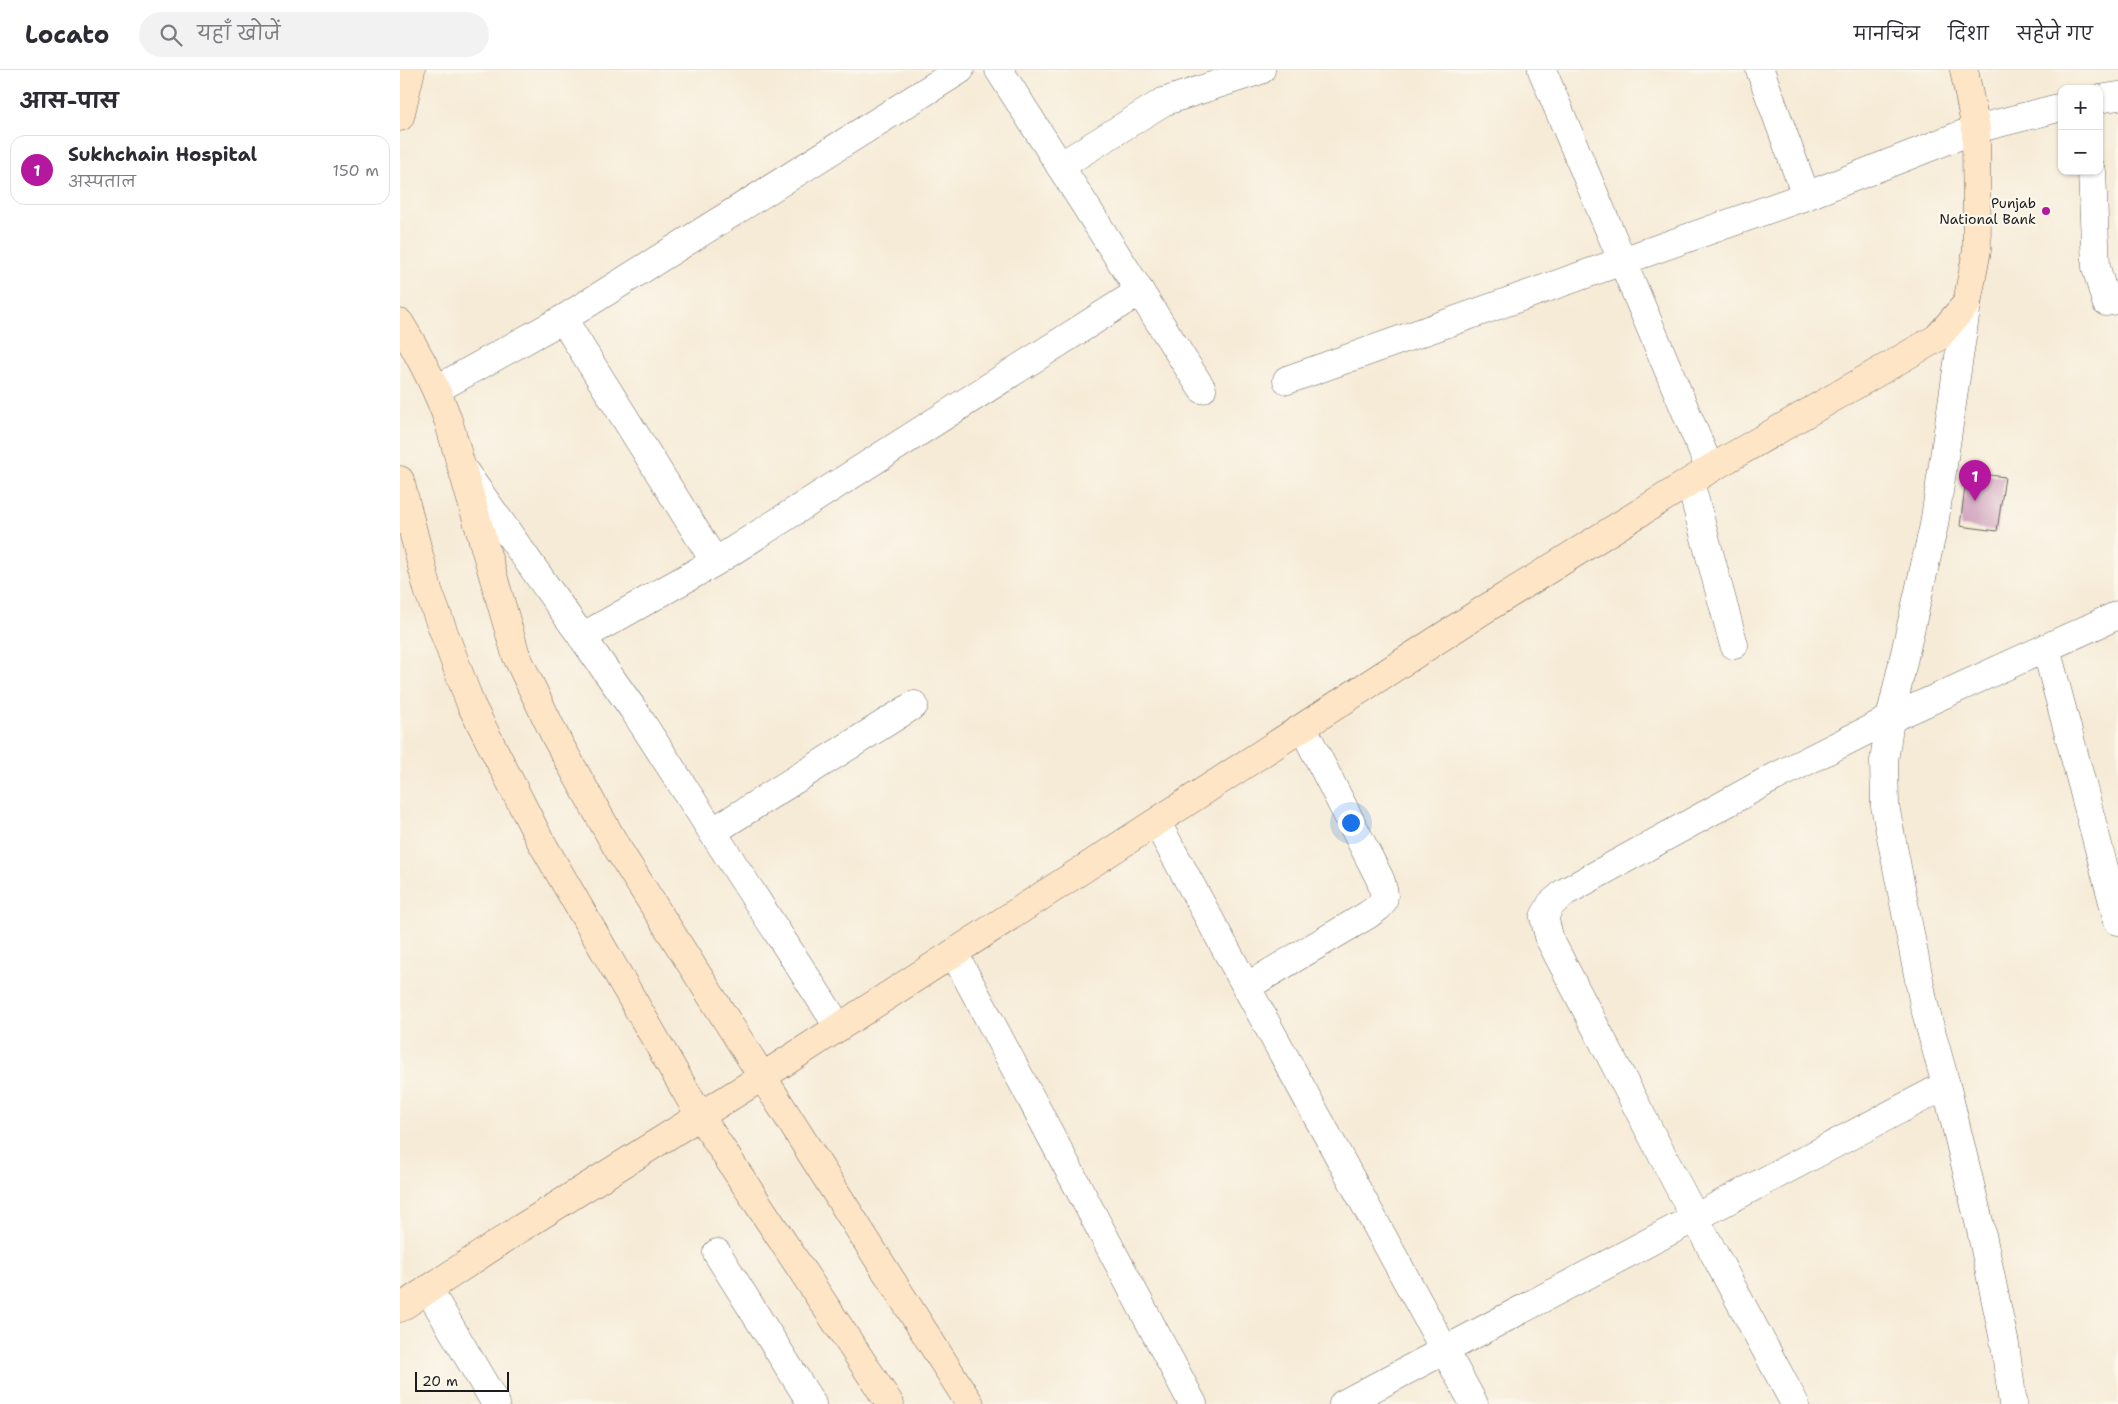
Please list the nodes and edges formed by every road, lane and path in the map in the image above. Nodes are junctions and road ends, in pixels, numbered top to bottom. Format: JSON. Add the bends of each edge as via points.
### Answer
{"nodes":[{"id":1,"x":411,"y":70,"type":"edge"},
{"id":2,"x":960,"y":70,"type":"edge"},
{"id":3,"x":999,"y":70,"type":"edge"},
{"id":4,"x":1262,"y":70,"type":"edge"},
{"id":5,"x":1542,"y":70,"type":"edge"},
{"id":6,"x":1760,"y":70,"type":"edge"},
{"id":7,"x":1964,"y":70,"type":"edge"},
{"id":8,"x":2118,"y":96,"type":"edge"},
{"id":9,"x":2103,"y":98,"type":"edge"},
{"id":10,"x":2058,"y":108,"type":"edge"},
{"id":11,"x":400,"y":117,"type":"edge"},
{"id":12,"x":1976,"y":129,"type":"junction"},
{"id":13,"x":1060,"y":166,"type":"junction"},
{"id":14,"x":2092,"y":175,"type":"edge"},
{"id":15,"x":1806,"y":196,"type":"junction"},
{"id":16,"x":1621,"y":261,"type":"junction"},
{"id":17,"x":1140,"y":291,"type":"junction"},
{"id":18,"x":2118,"y":300,"type":"edge"},
{"id":19,"x":1966,"y":303,"type":"junction"},
{"id":20,"x":563,"y":318,"type":"junction"},
{"id":21,"x":400,"y":323,"type":"edge"},
{"id":22,"x":1287,"y":380,"type":"dead end"},
{"id":23,"x":437,"y":389,"type":"junction"},
{"id":24,"x":1202,"y":390,"type":"dead end"},
{"id":25,"x":461,"y":466,"type":"junction"},
{"id":26,"x":1700,"y":476,"type":"junction"},
{"id":27,"x":400,"y":480,"type":"edge"},
{"id":28,"x":714,"y":562,"type":"junction"},
{"id":29,"x":2118,"y":615,"type":"edge"},
{"id":30,"x":582,"y":638,"type":"junction"},
{"id":31,"x":1734,"y":645,"type":"dead end"},
{"id":32,"x":2046,"y":648,"type":"junction"},
{"id":33,"x":914,"y":705,"type":"dead end"},
{"id":34,"x":1890,"y":719,"type":"junction"},
{"id":35,"x":1303,"y":728,"type":"junction"},
{"id":36,"x":1156,"y":823,"type":"junction"},
{"id":37,"x":712,"y":832,"type":"junction"},
{"id":38,"x":2118,"y":921,"type":"edge"},
{"id":39,"x":954,"y":953,"type":"junction"},
{"id":40,"x":1246,"y":987,"type":"junction"},
{"id":41,"x":838,"y":1026,"type":"junction"},
{"id":42,"x":762,"y":1076,"type":"junction"},
{"id":43,"x":1946,"y":1085,"type":"junction"},
{"id":44,"x":700,"y":1116,"type":"junction"},
{"id":45,"x":1695,"y":1218,"type":"junction"},
{"id":46,"x":717,"y":1253,"type":"dead end"},
{"id":47,"x":428,"y":1289,"type":"junction"},
{"id":48,"x":400,"y":1308,"type":"edge"},
{"id":49,"x":1446,"y":1350,"type":"junction"},
{"id":50,"x":496,"y":1404,"type":"edge"},
{"id":51,"x":812,"y":1404,"type":"edge"},
{"id":52,"x":890,"y":1404,"type":"edge"},
{"id":53,"x":970,"y":1404,"type":"edge"},
{"id":54,"x":1193,"y":1404,"type":"edge"},
{"id":55,"x":1343,"y":1404,"type":"edge"},
{"id":56,"x":1474,"y":1404,"type":"edge"},
{"id":57,"x":1795,"y":1404,"type":"edge"},
{"id":58,"x":2013,"y":1404,"type":"edge"}],
"edges":[{"from":1,"to":11,"type":"street"},
{"from":2,"to":20,"type":"street"},
{"from":3,"to":13,"type":"street"},
{"from":4,"to":13,"type":"street","via":[[1163,102]]},
{"from":5,"to":16,"type":"street"},
{"from":6,"to":15,"type":"street"},
{"from":7,"to":12,"type":"street"},
{"from":8,"to":9,"type":"street"},
{"from":10,"to":12,"type":"street"},
{"from":12,"to":15,"type":"street"},
{"from":12,"to":19,"type":"street","via":[[1977,250]]},
{"from":13,"to":17,"type":"street"},
{"from":14,"to":18,"type":"street","via":[[2096,267],[2106,302]]},
{"from":15,"to":16,"type":"street"},
{"from":16,"to":22,"type":"street"},
{"from":16,"to":26,"type":"street"},
{"from":17,"to":24,"type":"street"},
{"from":17,"to":28,"type":"street"},
{"from":19,"to":26,"type":"street","via":[[1937,338]]},
{"from":19,"to":34,"type":"street","via":[[1934,525]]},
{"from":20,"to":23,"type":"street"},
{"from":20,"to":28,"type":"street"},
{"from":21,"to":23,"type":"street"},
{"from":23,"to":25,"type":"street"},
{"from":25,"to":30,"type":"street"},
{"from":25,"to":42,"type":"street","via":[[516,656],[556,738],[616,846]]},
{"from":26,"to":31,"type":"street"},
{"from":26,"to":35,"type":"street"},
{"from":27,"to":44,"type":"street","via":[[428,590],[471,704],[539,838]]},
{"from":28,"to":30,"type":"street"},
{"from":29,"to":32,"type":"street"},
{"from":30,"to":37,"type":"street","via":[[633,709]]},
{"from":32,"to":34,"type":"street"},
{"from":32,"to":38,"type":"street"},
{"from":33,"to":37,"type":"street"},
{"from":34,"to":43,"type":"street","via":[[1884,761],[1885,806],[1924,1005]]},
{"from":34,"to":45,"type":"street","via":[[1564,892],[1544,917],[1550,940]]},
{"from":35,"to":36,"type":"street"},
{"from":35,"to":40,"type":"street","via":[[1380,879],[1384,902]]},
{"from":36,"to":39,"type":"street"},
{"from":36,"to":40,"type":"street"},
{"from":37,"to":41,"type":"street"},
{"from":39,"to":41,"type":"street"},
{"from":39,"to":54,"type":"street"},
{"from":40,"to":49,"type":"street"},
{"from":41,"to":42,"type":"street"},
{"from":42,"to":44,"type":"street"},
{"from":42,"to":53,"type":"street"},
{"from":43,"to":45,"type":"street"},
{"from":43,"to":58,"type":"street","via":[[2005,1344]]},
{"from":44,"to":47,"type":"street"},
{"from":44,"to":52,"type":"street"},
{"from":45,"to":49,"type":"street"},
{"from":45,"to":57,"type":"street"},
{"from":46,"to":51,"type":"street"},
{"from":47,"to":48,"type":"street"},
{"from":47,"to":50,"type":"street"},
{"from":49,"to":55,"type":"street"},
{"from":49,"to":56,"type":"street"}]}
